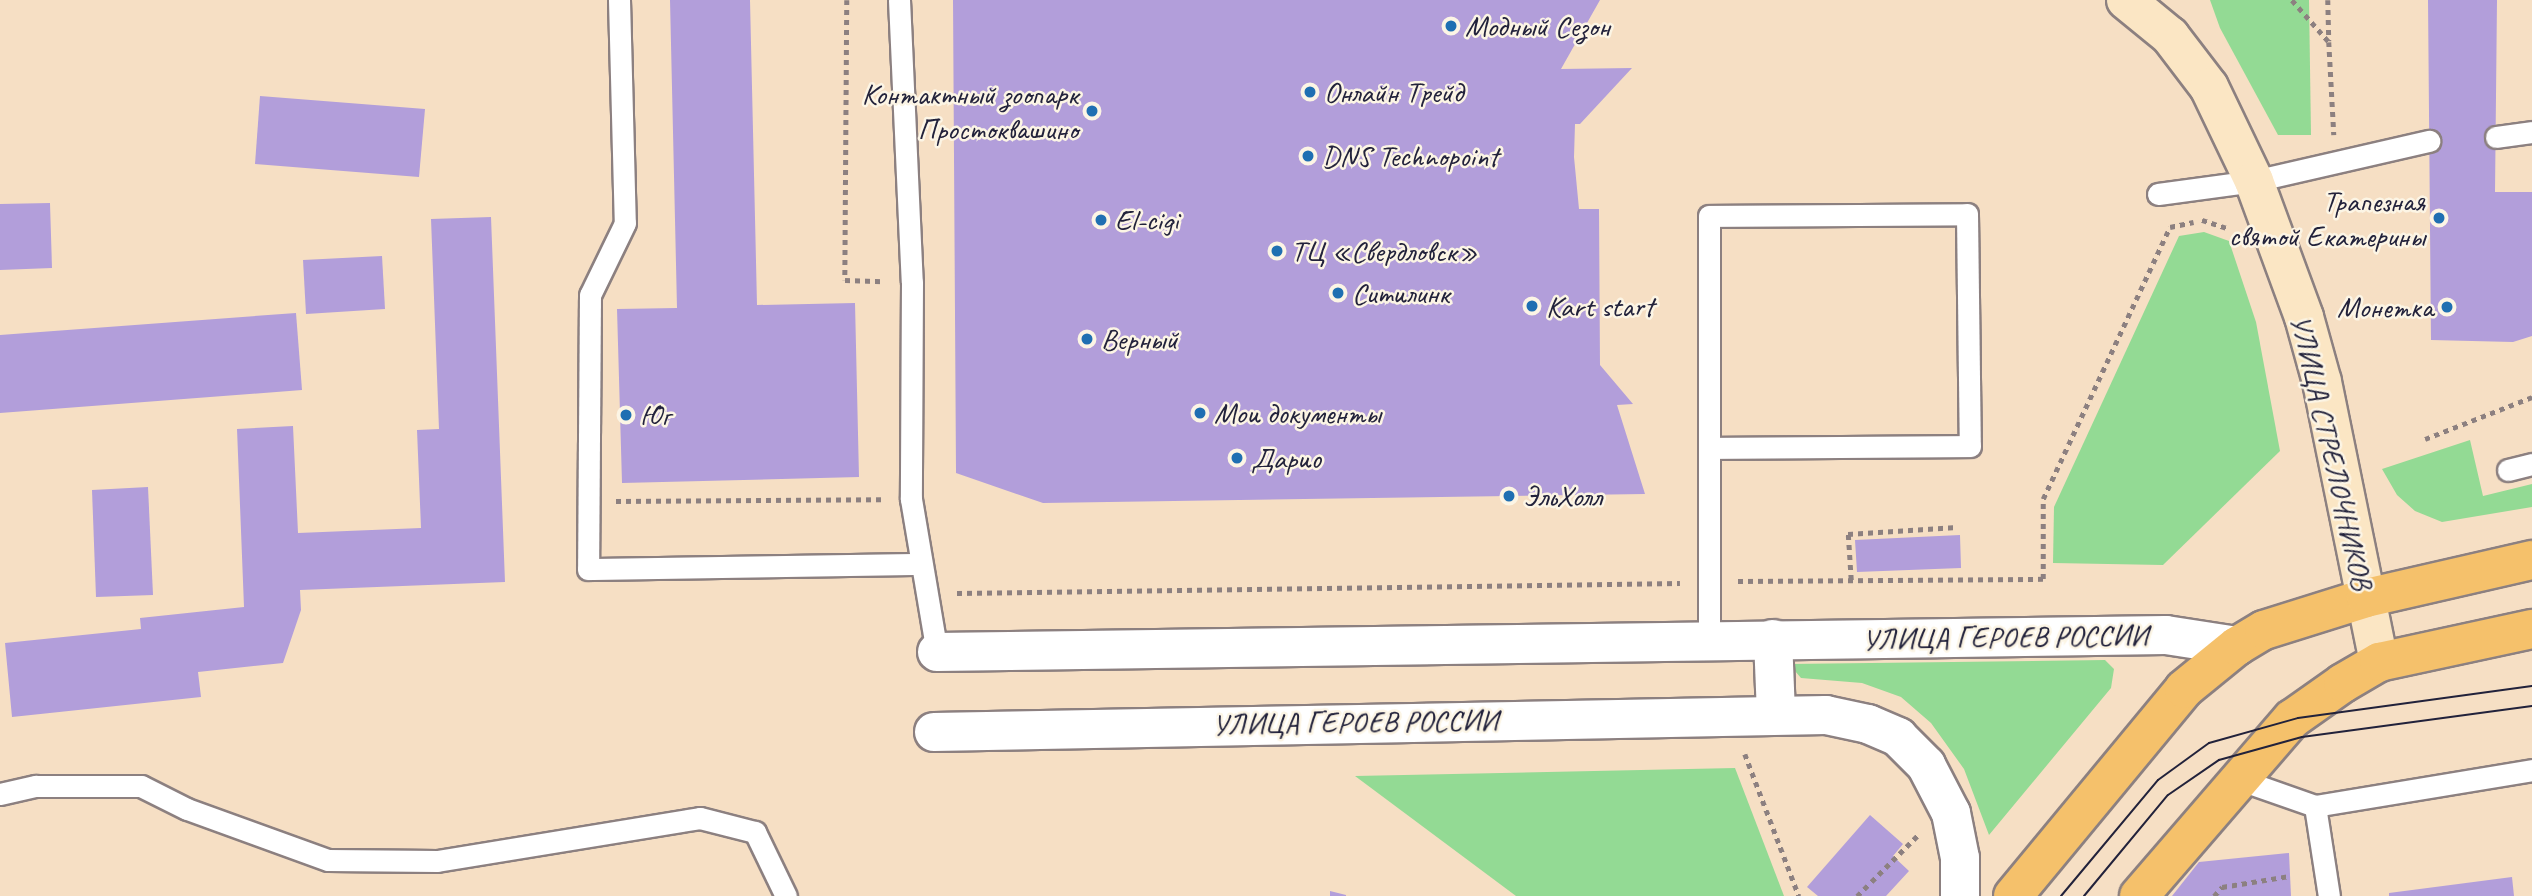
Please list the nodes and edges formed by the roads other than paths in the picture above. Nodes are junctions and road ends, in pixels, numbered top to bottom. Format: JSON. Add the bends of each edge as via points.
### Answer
{"nodes":[{"id":1,"x":619,"y":0,"type":"edge"},
{"id":2,"x":900,"y":0,"type":"edge"},
{"id":3,"x":2126,"y":0,"type":"edge"},
{"id":4,"x":2532,"y":132,"type":"edge"},
{"id":5,"x":2496,"y":137,"type":"dead end"},
{"id":6,"x":2429,"y":141,"type":"dead end"},
{"id":7,"x":2254,"y":181,"type":"junction"},
{"id":8,"x":2158,"y":194,"type":"dead end"},
{"id":9,"x":1711,"y":449,"type":"junction"},
{"id":10,"x":2532,"y":464,"type":"edge"},
{"id":11,"x":2508,"y":470,"type":"dead end"},
{"id":12,"x":2532,"y":561,"type":"edge"},
{"id":13,"x":919,"y":564,"type":"junction"},
{"id":14,"x":2366,"y":598,"type":"junction"},
{"id":15,"x":2532,"y":629,"type":"edge"},
{"id":16,"x":1773,"y":639,"type":"junction"},
{"id":17,"x":1709,"y":640,"type":"junction"},
{"id":18,"x":2237,"y":646,"type":"junction"},
{"id":19,"x":937,"y":652,"type":"joint"},
{"id":20,"x":2379,"y":662,"type":"junction"},
{"id":21,"x":1776,"y":713,"type":"junction"},
{"id":22,"x":934,"y":732,"type":"dead end"},
{"id":23,"x":2532,"y":770,"type":"edge"},
{"id":24,"x":2238,"y":779,"type":"junction"},
{"id":25,"x":0,"y":794,"type":"edge"},
{"id":26,"x":2315,"y":806,"type":"junction"},
{"id":27,"x":786,"y":896,"type":"edge"},
{"id":28,"x":1960,"y":896,"type":"edge"},
{"id":29,"x":2013,"y":896,"type":"edge"},
{"id":30,"x":2139,"y":896,"type":"edge"},
{"id":31,"x":2329,"y":896,"type":"edge"}],
"edges":[{"from":1,"to":13,"type":"lane","via":[[625,223],[590,295],[588,569]]},
{"from":2,"to":13,"type":"lane","via":[[912,282],[911,499]]},
{"from":3,"to":7,"type":"main road","name":"УЛИЦА СТРЕЛОЧНИКОВ","via":[[2170,36],[2209,87]]},
{"from":4,"to":5,"type":"lane"},
{"from":6,"to":7,"type":"lane"},
{"from":7,"to":8,"type":"lane"},
{"from":7,"to":14,"type":"main road","name":"УЛИЦА СТРЕЛОЧНИКОВ","via":[[2304,317],[2322,382]]},
{"from":9,"to":9,"type":"lane","via":[[1709,216],[1967,214],[1970,446]]},
{"from":9,"to":17,"type":"lane"},
{"from":10,"to":11,"type":"lane"},
{"from":12,"to":14,"type":"main road"},
{"from":13,"to":19,"type":"lane"},
{"from":14,"to":18,"type":"main road","via":[[2264,630]]},
{"from":14,"to":20,"type":"main road","name":"УЛИЦА СТРЕЛОЧНИКОВ"},
{"from":15,"to":20,"type":"main road"},
{"from":16,"to":17,"type":"street","name":"УЛИЦА ГЕРОЕВ РОССИИ"},
{"from":16,"to":18,"type":"street","name":"УЛИЦА ГЕРОЕВ РОССИИ","via":[[2166,635]]},
{"from":16,"to":21,"type":"street"},
{"from":17,"to":19,"type":"street","name":"УЛИЦА ГЕРОЕВ РОССИИ"},
{"from":18,"to":29,"type":"main road","via":[[2184,689]]},
{"from":20,"to":24,"type":"main road","via":[[2292,719]]},
{"from":21,"to":22,"type":"street","name":"УЛИЦА ГЕРОЕВ РОССИИ"},
{"from":21,"to":28,"type":"street","name":"УЛИЦА ГЕРОЕВ РОССИИ","via":[[1826,715],[1868,724],[1916,751],[1951,813],[1960,858]]},
{"from":23,"to":26,"type":"lane"},
{"from":24,"to":26,"type":"lane"},
{"from":24,"to":30,"type":"main road"},
{"from":25,"to":27,"type":"lane","via":[[36,786],[141,786],[187,809],[328,860],[437,861],[700,818],[755,832]]},
{"from":26,"to":31,"type":"lane"}]}
